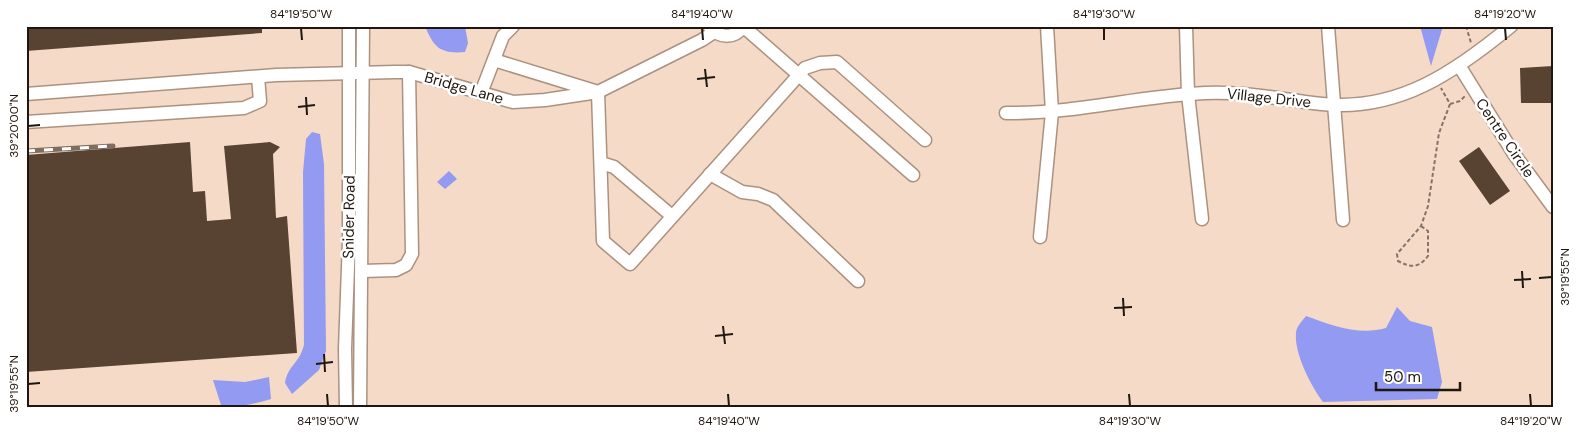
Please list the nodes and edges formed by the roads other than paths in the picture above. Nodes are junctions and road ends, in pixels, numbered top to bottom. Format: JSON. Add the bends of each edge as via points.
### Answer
{"nodes":[{"id":1,"x":349,"y":26,"type":"edge"},
{"id":2,"x":362,"y":26,"type":"edge"},
{"id":3,"x":513,"y":26,"type":"edge"},
{"id":4,"x":744,"y":26,"type":"edge"},
{"id":5,"x":1047,"y":26,"type":"edge"},
{"id":6,"x":1186,"y":26,"type":"edge"},
{"id":7,"x":1328,"y":26,"type":"edge"},
{"id":8,"x":1511,"y":26,"type":"edge"},
{"id":9,"x":712,"y":29,"type":"edge"},
{"id":10,"x":500,"y":31,"type":"edge"},
{"id":11,"x":494,"y":60,"type":"junction"},
{"id":12,"x":1460,"y":67,"type":"junction"},
{"id":13,"x":409,"y":72,"type":"junction"},
{"id":14,"x":349,"y":73,"type":"junction"},
{"id":15,"x":362,"y":73,"type":"junction"},
{"id":16,"x":799,"y":75,"type":"junction"},
{"id":17,"x":258,"y":77,"type":"junction"},
{"id":18,"x":598,"y":92,"type":"junction"},
{"id":19,"x":481,"y":93,"type":"junction"},
{"id":20,"x":26,"y":94,"type":"edge"},
{"id":21,"x":1188,"y":94,"type":"junction"},
{"id":22,"x":1335,"y":105,"type":"junction"},
{"id":23,"x":1052,"y":112,"type":"junction"},
{"id":24,"x":1006,"y":113,"type":"dead end"},
{"id":25,"x":26,"y":122,"type":"edge"},
{"id":26,"x":925,"y":140,"type":"dead end"},
{"id":27,"x":601,"y":163,"type":"junction"},
{"id":28,"x":710,"y":174,"type":"junction"},
{"id":29,"x":913,"y":175,"type":"dead end"},
{"id":30,"x":1553,"y":207,"type":"edge"},
{"id":31,"x":672,"y":216,"type":"junction"},
{"id":32,"x":1202,"y":219,"type":"dead end"},
{"id":33,"x":1344,"y":220,"type":"dead end"},
{"id":34,"x":1040,"y":237,"type":"dead end"},
{"id":35,"x":362,"y":271,"type":"junction"},
{"id":36,"x":858,"y":281,"type":"dead end"},
{"id":37,"x":346,"y":408,"type":"edge"},
{"id":38,"x":360,"y":408,"type":"edge"}],
"edges":[{"from":1,"to":14,"type":"street","name":"Snider Road"},
{"from":2,"to":15,"type":"street","name":"Snider Road"},
{"from":3,"to":10,"type":"street"},
{"from":4,"to":9,"type":"street","name":"Bridge Lane","via":[[731,36],[720,35]]},
{"from":4,"to":16,"type":"street"},
{"from":5,"to":23,"type":"street"},
{"from":6,"to":21,"type":"street"},
{"from":7,"to":22,"type":"street"},
{"from":8,"to":12,"type":"street","name":"Village Drive"},
{"from":9,"to":18,"type":"street","name":"Bridge Lane","via":[[702,40]]},
{"from":10,"to":11,"type":"street"},
{"from":11,"to":18,"type":"street"},
{"from":11,"to":19,"type":"street"},
{"from":12,"to":22,"type":"street","name":"Village Drive","via":[[1382,101]]},
{"from":12,"to":30,"type":"street","name":"Centre Circle"},
{"from":13,"to":15,"type":"street","name":"Bridge Lane"},
{"from":13,"to":19,"type":"street","name":"Bridge Lane"},
{"from":13,"to":35,"type":"street","via":[[412,254],[406,265],[396,270]]},
{"from":14,"to":15,"type":"street","name":"Bridge Lane"},
{"from":14,"to":17,"type":"street","name":"Bridge Lane"},
{"from":14,"to":37,"type":"street","name":"Snider Road"},
{"from":15,"to":35,"type":"street","name":"Snider Road"},
{"from":16,"to":26,"type":"street","via":[[805,68],[837,62]]},
{"from":16,"to":28,"type":"street"},
{"from":16,"to":29,"type":"street"},
{"from":17,"to":20,"type":"street","name":"Bridge Lane"},
{"from":17,"to":25,"type":"street","via":[[260,101],[244,108]]},
{"from":18,"to":19,"type":"street","name":"Bridge Lane","via":[[513,102]]},
{"from":18,"to":27,"type":"street"},
{"from":21,"to":22,"type":"street","name":"Village Drive","via":[[1257,95]]},
{"from":21,"to":23,"type":"street","name":"Village Drive"},
{"from":21,"to":32,"type":"street"},
{"from":22,"to":33,"type":"street"},
{"from":23,"to":24,"type":"street","name":"Village Drive"},
{"from":23,"to":34,"type":"street"},
{"from":27,"to":31,"type":"street","via":[[614,167]]},
{"from":27,"to":31,"type":"street","via":[[604,241],[630,264]]},
{"from":28,"to":31,"type":"street"},
{"from":28,"to":36,"type":"street","via":[[742,192],[773,200]]},
{"from":35,"to":38,"type":"street","name":"Snider Road"}]}
